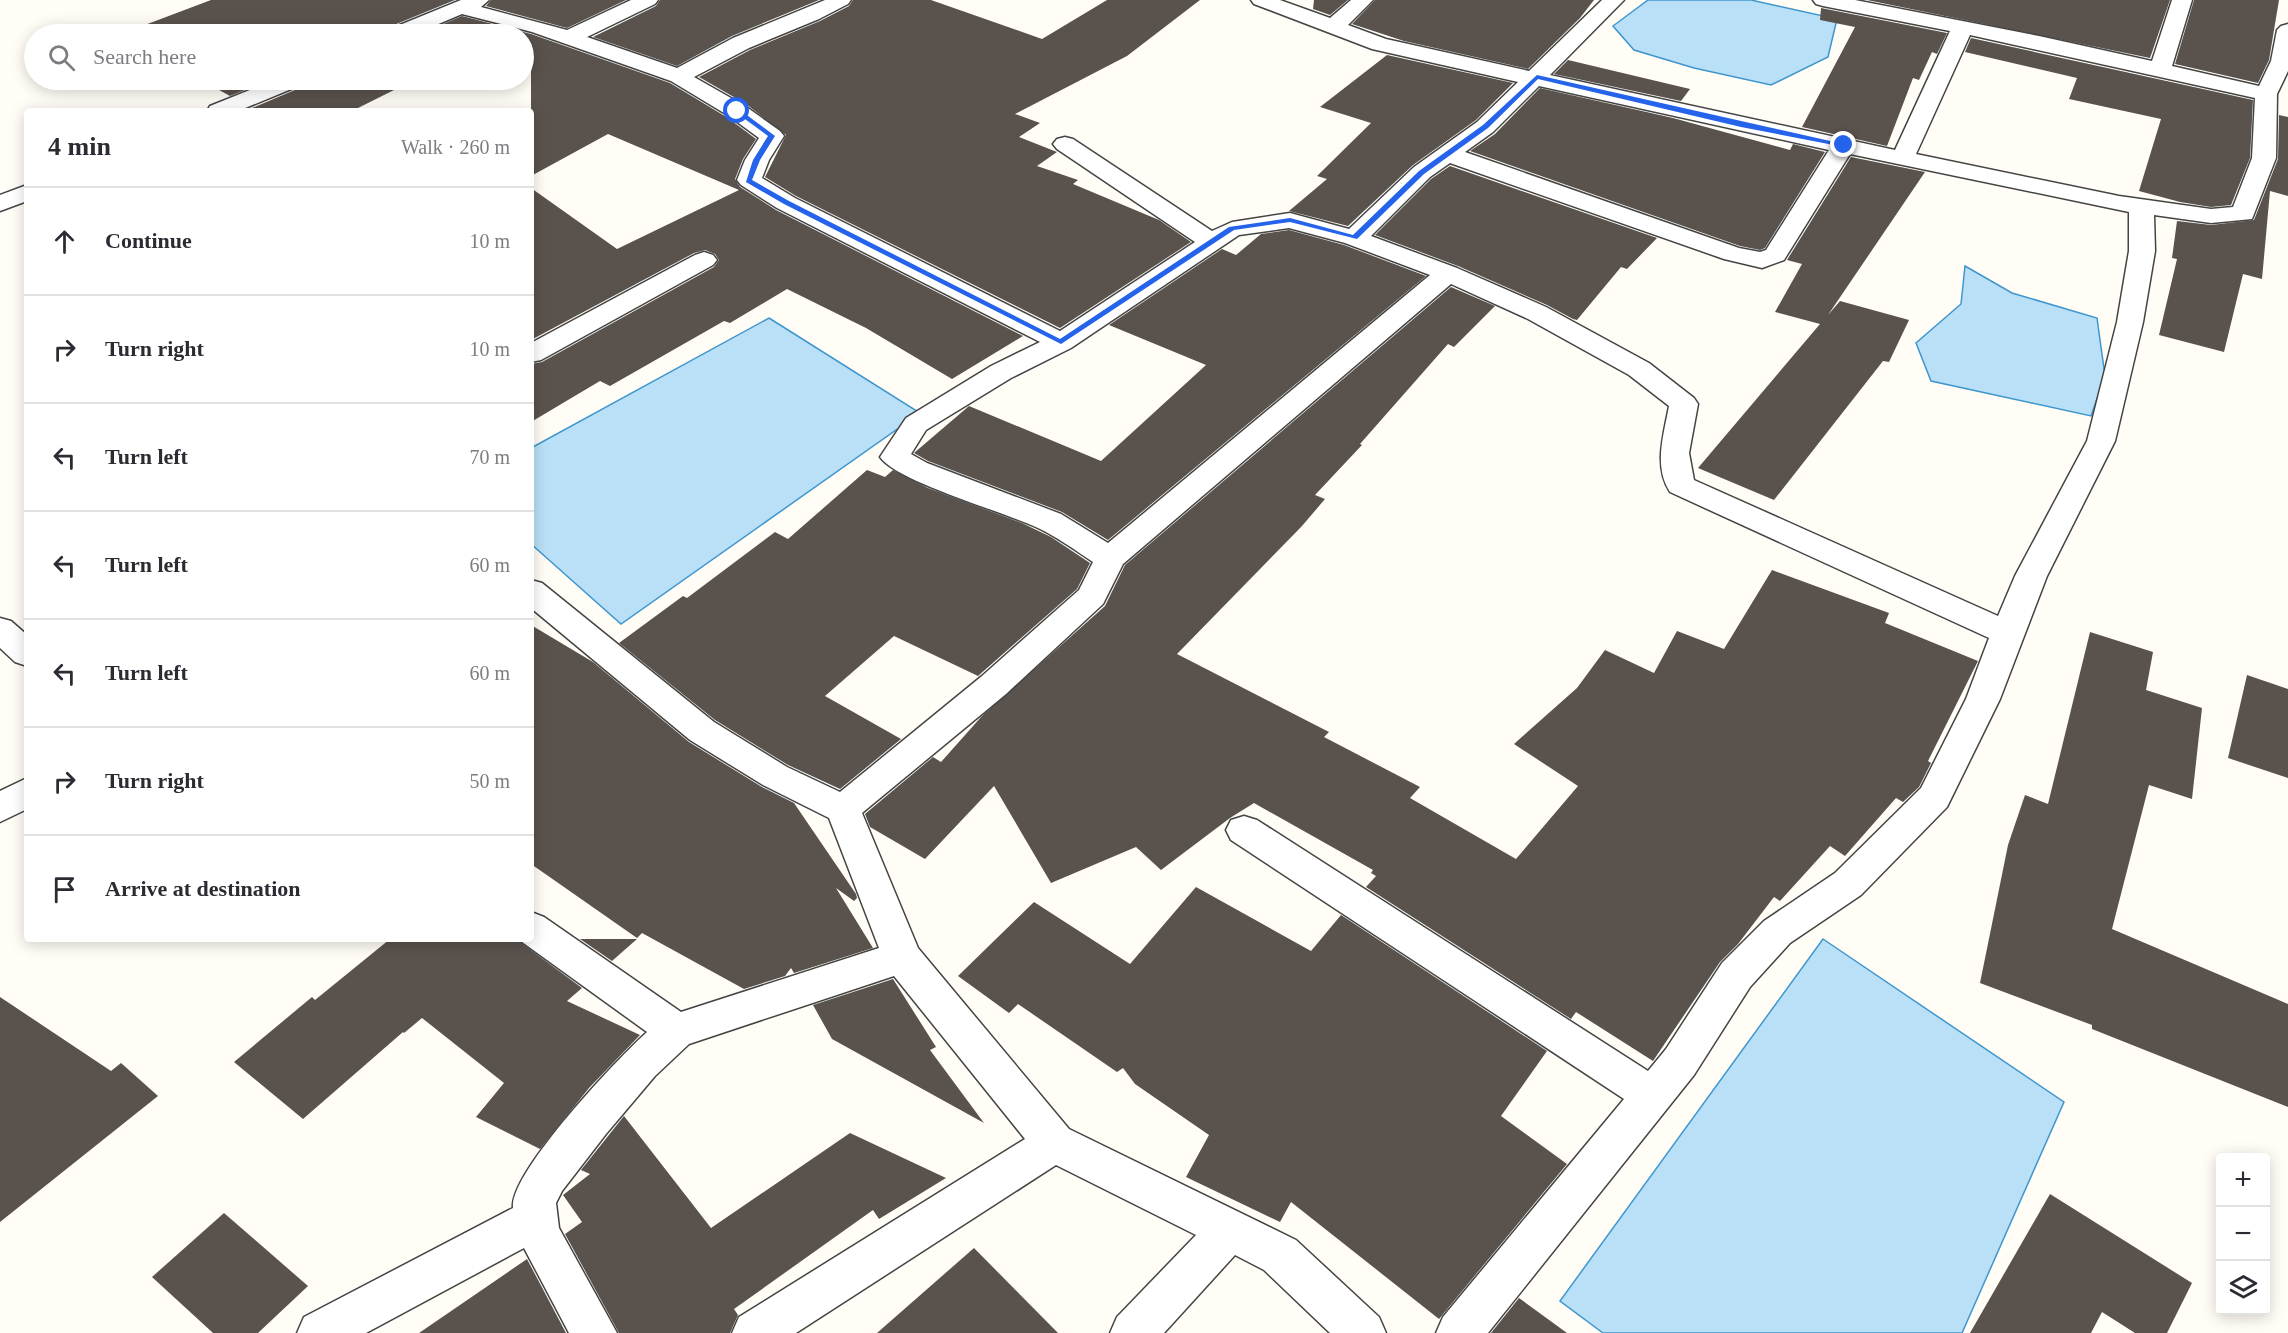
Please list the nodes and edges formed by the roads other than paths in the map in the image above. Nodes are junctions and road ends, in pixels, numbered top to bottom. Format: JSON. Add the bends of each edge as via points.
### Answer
{"nodes":[{"id":1,"x":648,"y":0,"type":"edge"},
{"id":2,"x":841,"y":0,"type":"edge"},
{"id":3,"x":1261,"y":0,"type":"edge"},
{"id":4,"x":1363,"y":0,"type":"edge"},
{"id":5,"x":1614,"y":0,"type":"edge"},
{"id":6,"x":1823,"y":0,"type":"edge"},
{"id":7,"x":2181,"y":0,"type":"edge"},
{"id":8,"x":470,"y":4,"type":"edge"},
{"id":9,"x":422,"y":24,"type":"edge"},
{"id":10,"x":528,"y":24,"type":"edge"},
{"id":11,"x":534,"y":26,"type":"edge"},
{"id":12,"x":1333,"y":27,"type":"junction"},
{"id":13,"x":1963,"y":27,"type":"junction"},
{"id":14,"x":2288,"y":30,"type":"edge"},
{"id":15,"x":568,"y":38,"type":"junction"},
{"id":16,"x":2160,"y":70,"type":"junction"},
{"id":17,"x":679,"y":76,"type":"junction"},
{"id":18,"x":1537,"y":77,"type":"junction"},
{"id":19,"x":268,"y":90,"type":"edge"},
{"id":20,"x":2266,"y":94,"type":"junction"},
{"id":21,"x":225,"y":108,"type":"edge"},
{"id":22,"x":1065,"y":144,"type":"dead end"},
{"id":23,"x":1844,"y":145,"type":"junction"},
{"id":24,"x":1448,"y":154,"type":"junction"},
{"id":25,"x":1903,"y":157,"type":"junction"},
{"id":26,"x":2264,"y":158,"type":"junction"},
{"id":27,"x":2288,"y":163,"type":"edge"},
{"id":28,"x":24,"y":193,"type":"edge"},
{"id":29,"x":0,"y":204,"type":"edge"},
{"id":30,"x":2141,"y":206,"type":"junction"},
{"id":31,"x":1354,"y":238,"type":"junction"},
{"id":32,"x":1212,"y":242,"type":"junction"},
{"id":33,"x":704,"y":260,"type":"dead end"},
{"id":34,"x":1448,"y":273,"type":"junction"},
{"id":35,"x":1061,"y":342,"type":"junction"},
{"id":36,"x":534,"y":352,"type":"edge"},
{"id":37,"x":1110,"y":558,"type":"junction"},
{"id":38,"x":534,"y":593,"type":"edge"},
{"id":39,"x":0,"y":629,"type":"edge"},
{"id":40,"x":2007,"y":633,"type":"junction"},
{"id":41,"x":24,"y":651,"type":"edge"},
{"id":42,"x":24,"y":794,"type":"edge"},
{"id":43,"x":0,"y":808,"type":"edge"},
{"id":44,"x":843,"y":809,"type":"junction"},
{"id":45,"x":1244,"y":830,"type":"dead end"},
{"id":46,"x":534,"y":930,"type":"edge"},
{"id":47,"x":902,"y":957,"type":"junction"},
{"id":48,"x":676,"y":1031,"type":"junction"},
{"id":49,"x":1653,"y":1096,"type":"junction"},
{"id":50,"x":1054,"y":1143,"type":"junction"},
{"id":51,"x":536,"y":1219,"type":"junction"},
{"id":52,"x":1230,"y":1230,"type":"junction"},
{"id":53,"x":320,"y":1333,"type":"edge"},
{"id":54,"x":594,"y":1333,"type":"edge"},
{"id":55,"x":755,"y":1333,"type":"edge"},
{"id":56,"x":1133,"y":1333,"type":"edge"},
{"id":57,"x":1363,"y":1333,"type":"edge"},
{"id":58,"x":1459,"y":1333,"type":"edge"}],
"edges":[{"from":1,"to":15,"type":"street"},
{"from":2,"to":17,"type":"street","via":[[741,43]]},
{"from":3,"to":12,"type":"street"},
{"from":4,"to":12,"type":"street"},
{"from":5,"to":18,"type":"street"},
{"from":6,"to":13,"type":"street"},
{"from":7,"to":16,"type":"street"},
{"from":8,"to":9,"type":"street"},
{"from":8,"to":10,"type":"street"},
{"from":11,"to":15,"type":"street"},
{"from":12,"to":18,"type":"street","via":[[1380,44]]},
{"from":13,"to":16,"type":"street"},
{"from":13,"to":25,"type":"street"},
{"from":14,"to":20,"type":"street","via":[[2282,61]]},
{"from":15,"to":17,"type":"street"},
{"from":16,"to":20,"type":"street"},
{"from":17,"to":35,"type":"street","via":[[772,136],[749,180],[786,203]]},
{"from":18,"to":23,"type":"street"},
{"from":18,"to":24,"type":"street","via":[[1485,127]]},
{"from":19,"to":21,"type":"street"},
{"from":20,"to":26,"type":"street"},
{"from":22,"to":32,"type":"street"},
{"from":23,"to":24,"type":"street","via":[[1775,255],[1762,260],[1733,254]]},
{"from":23,"to":25,"type":"street"},
{"from":24,"to":31,"type":"street","via":[[1422,172]]},
{"from":25,"to":30,"type":"street"},
{"from":26,"to":27,"type":"street"},
{"from":26,"to":30,"type":"street","via":[[2243,214],[2211,216]]},
{"from":28,"to":29,"type":"street"},
{"from":30,"to":40,"type":"street","via":[[2142,251],[2130,322],[2101,441],[2031,576]]},
{"from":31,"to":32,"type":"street","via":[[1290,220],[1232,229]]},
{"from":31,"to":34,"type":"street"},
{"from":32,"to":35,"type":"street"},
{"from":33,"to":36,"type":"street"},
{"from":34,"to":37,"type":"street"},
{"from":34,"to":40,"type":"street","via":[[1537,313],[1639,369],[1684,404],[1674,453],[1680,484]]},
{"from":35,"to":37,"type":"street","via":[[1001,372],[916,424],[895,457],[917,470],[1050,521]]},
{"from":37,"to":44,"type":"street","via":[[1092,596],[994,685]]},
{"from":38,"to":44,"type":"street","via":[[702,730],[775,776]]},
{"from":39,"to":41,"type":"street"},
{"from":40,"to":49,"type":"street","via":[[1983,699],[1934,797],[1848,884],[1778,932],[1736,975],[1680,1062]]},
{"from":42,"to":43,"type":"street"},
{"from":44,"to":47,"type":"street"},
{"from":45,"to":49,"type":"street"},
{"from":46,"to":48,"type":"street"},
{"from":47,"to":48,"type":"street"},
{"from":47,"to":50,"type":"street"},
{"from":48,"to":51,"type":"street","via":[[641,1063],[547,1177],[534,1201]]},
{"from":49,"to":58,"type":"street"},
{"from":50,"to":52,"type":"street"},
{"from":50,"to":55,"type":"street"},
{"from":51,"to":53,"type":"street"},
{"from":51,"to":54,"type":"street","via":[[538,1232]]},
{"from":52,"to":56,"type":"street"},
{"from":52,"to":57,"type":"street","via":[[1280,1255]]}]}
